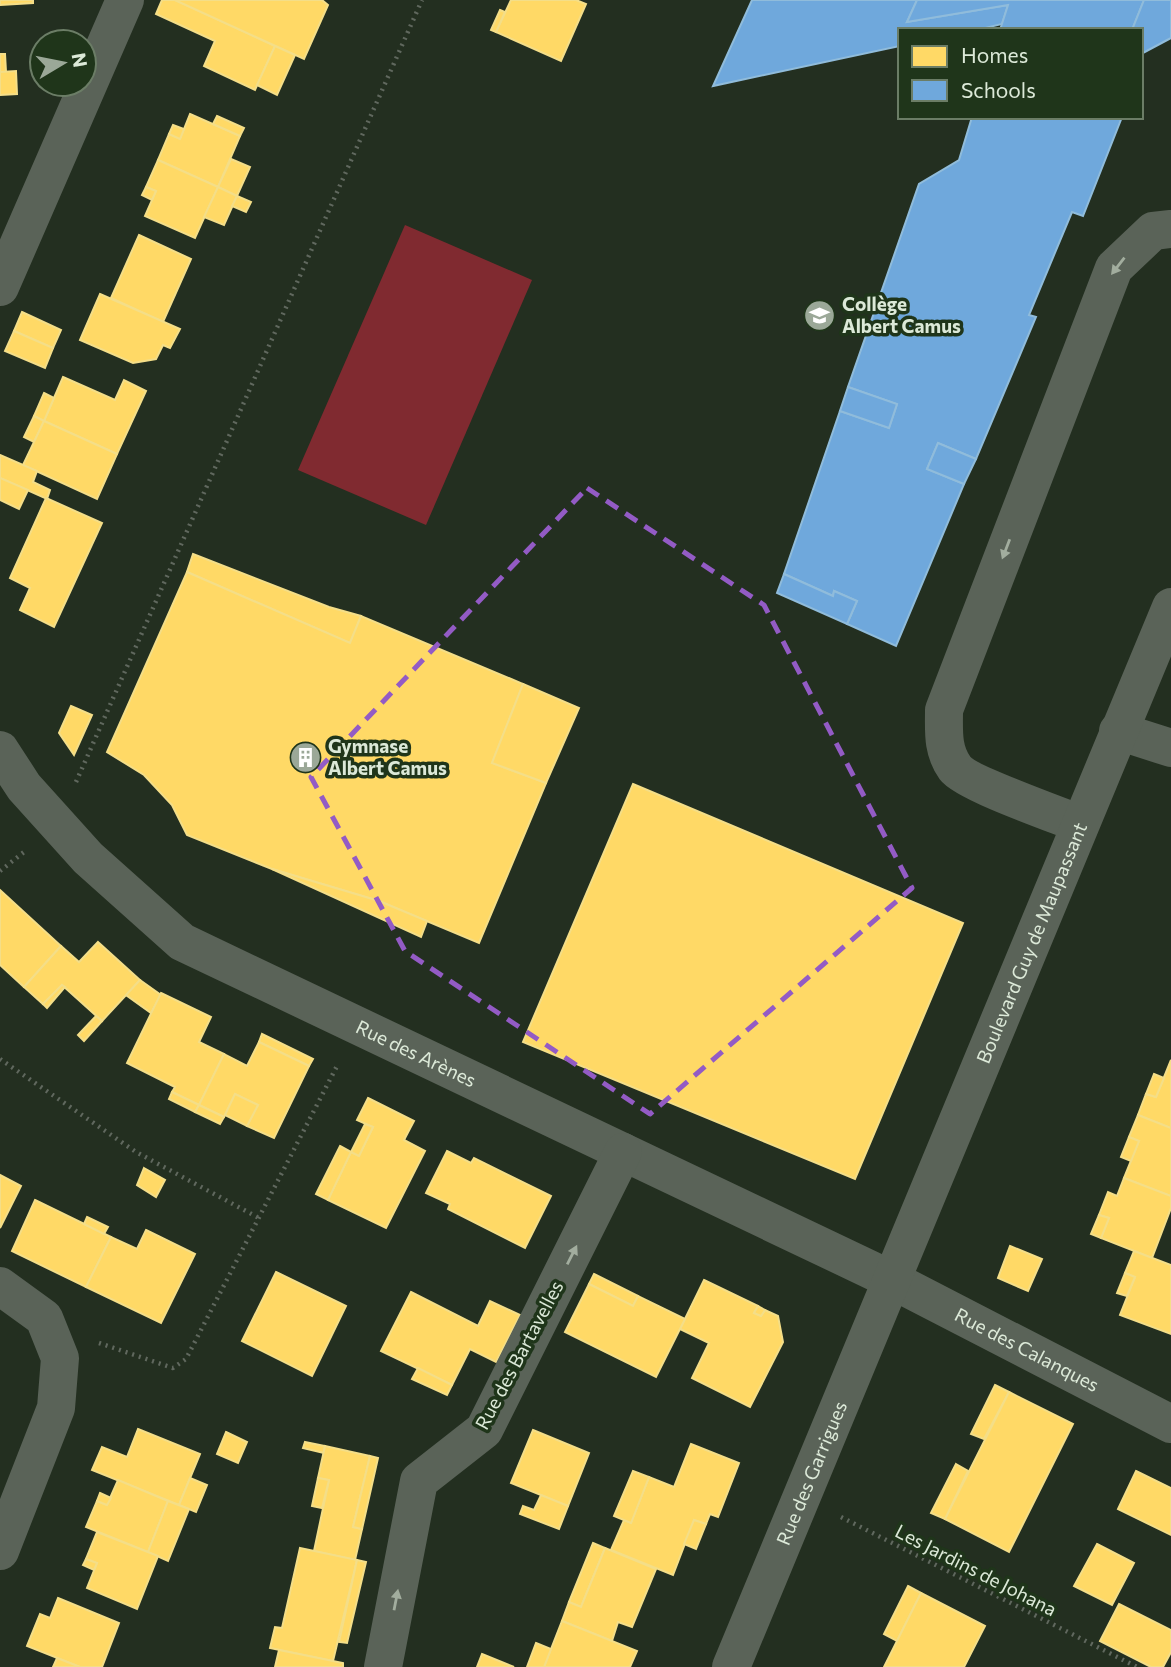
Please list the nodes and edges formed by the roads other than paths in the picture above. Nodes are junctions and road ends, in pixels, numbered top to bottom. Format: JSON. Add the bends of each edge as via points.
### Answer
{"nodes":[{"id":1,"x":125,"y":0,"type":"edge"},
{"id":2,"x":1171,"y":229,"type":"edge"},
{"id":3,"x":0,"y":286,"type":"edge"},
{"id":4,"x":1171,"y":607,"type":"edge"},
{"id":5,"x":1118,"y":731,"type":"junction"},
{"id":6,"x":1171,"y":748,"type":"edge"},
{"id":7,"x":0,"y":750,"type":"edge"},
{"id":8,"x":1080,"y":824,"type":"junction"},
{"id":9,"x":623,"y":1152,"type":"junction"},
{"id":10,"x":892,"y":1280,"type":"junction"},
{"id":11,"x":0,"y":1286,"type":"edge"},
{"id":12,"x":1168,"y":1414,"type":"edge"},
{"id":13,"x":0,"y":1551,"type":"edge"},
{"id":14,"x":383,"y":1667,"type":"edge"},
{"id":15,"x":732,"y":1667,"type":"edge"}],
"edges":[{"from":1,"to":3,"type":"street"},
{"from":2,"to":8,"type":"street","one_way":true,"via":[[1153,231],[1114,268],[944,710],[944,746],[956,770]]},
{"from":4,"to":5,"type":"street","name":"Boulevard Guy de Maupassant"},
{"from":5,"to":6,"type":"street"},
{"from":5,"to":8,"type":"street","name":"Boulevard Guy de Maupassant"},
{"from":7,"to":9,"type":"street","name":"Rue des Arènes","via":[[24,787],[88,858],[182,942]]},
{"from":8,"to":10,"type":"street","name":"Boulevard Guy de Maupassant"},
{"from":9,"to":10,"type":"street","name":"Rue des Arènes"},
{"from":14,"to":9,"type":"street","name":"Rue des Bartavelles","one_way":true,"via":[[419,1481],[484,1430]]},
{"from":10,"to":12,"type":"street","name":"Rue des Calanques"},
{"from":10,"to":15,"type":"street","name":"Rue des Garrigues"},
{"from":11,"to":13,"type":"street","via":[[44,1318],[60,1358],[56,1408]]}]}
